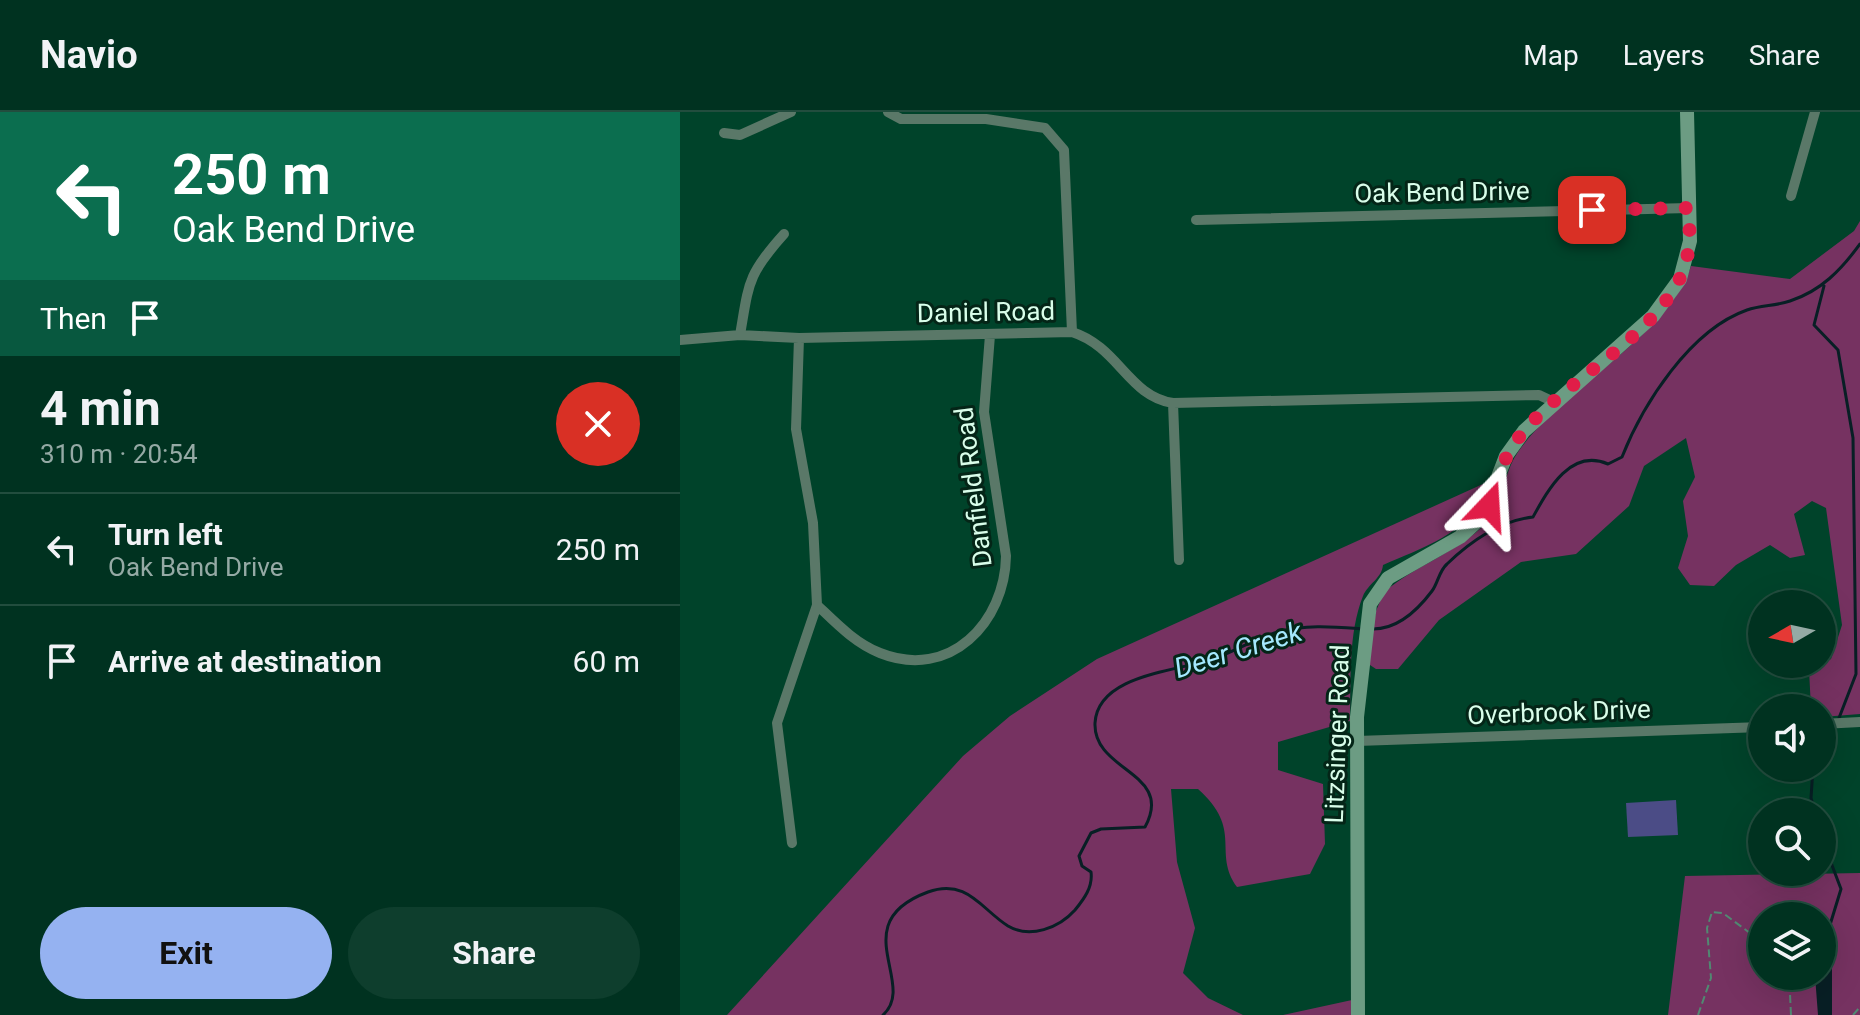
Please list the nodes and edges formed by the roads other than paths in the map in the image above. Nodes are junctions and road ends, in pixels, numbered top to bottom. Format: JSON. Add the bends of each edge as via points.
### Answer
{"nodes":[{"id":1,"x":791,"y":112,"type":"edge"},
{"id":2,"x":888,"y":112,"type":"edge"},
{"id":3,"x":1687,"y":112,"type":"edge"},
{"id":4,"x":1815,"y":112,"type":"edge"},
{"id":5,"x":724,"y":133,"type":"dead end"},
{"id":6,"x":1791,"y":196,"type":"dead end"},
{"id":7,"x":1689,"y":208,"type":"junction"},
{"id":8,"x":1196,"y":220,"type":"dead end"},
{"id":9,"x":784,"y":234,"type":"dead end"},
{"id":10,"x":1072,"y":332,"type":"junction"},
{"id":11,"x":740,"y":335,"type":"junction"},
{"id":12,"x":990,"y":335,"type":"junction"},
{"id":13,"x":799,"y":338,"type":"junction"},
{"id":14,"x":680,"y":340,"type":"edge"},
{"id":15,"x":1554,"y":402,"type":"junction"},
{"id":16,"x":1173,"y":403,"type":"junction"},
{"id":17,"x":1179,"y":560,"type":"dead end"},
{"id":18,"x":817,"y":605,"type":"junction"},
{"id":19,"x":1856,"y":722,"type":"edge"},
{"id":20,"x":1836,"y":723,"type":"edge"},
{"id":21,"x":1748,"y":727,"type":"edge"},
{"id":22,"x":1357,"y":741,"type":"junction"},
{"id":23,"x":792,"y":843,"type":"dead end"},
{"id":24,"x":1358,"y":1015,"type":"edge"}],
"edges":[{"from":1,"to":5,"type":"street","via":[[740,135]]},
{"from":2,"to":10,"type":"street","via":[[901,119],[986,119],[1045,128],[1064,150]]},
{"from":3,"to":7,"type":"street","name":"Litzsinger Road"},
{"from":4,"to":6,"type":"street"},
{"from":7,"to":8,"type":"street","name":"Oak Bend Drive"},
{"from":7,"to":15,"type":"street","name":"Litzsinger Road","via":[[1690,241],[1680,279],[1653,316]]},
{"from":9,"to":11,"type":"street","via":[[753,273]]},
{"from":10,"to":12,"type":"street","name":"Daniel Road"},
{"from":10,"to":16,"type":"street","name":"Daniel Road","via":[[1100,343],[1145,393]]},
{"from":11,"to":13,"type":"street","name":"Daniel Road"},
{"from":11,"to":14,"type":"street","name":"Daniel Road"},
{"from":12,"to":13,"type":"street","name":"Daniel Road"},
{"from":12,"to":18,"type":"street","name":"Danfield Road","via":[[984,412],[1006,556],[1006,576],[994,613],[953,651],[921,660],[882,654],[854,640]]},
{"from":13,"to":18,"type":"street","via":[[796,429],[813,523]]},
{"from":15,"to":16,"type":"street","name":"Daniel Road","via":[[1539,395]]},
{"from":15,"to":22,"type":"street","name":"Litzsinger Road","via":[[1513,445],[1483,516],[1460,537],[1388,578],[1376,592],[1361,663]]},
{"from":16,"to":17,"type":"street"},
{"from":18,"to":23,"type":"street","via":[[777,723]]},
{"from":19,"to":20,"type":"street"},
{"from":21,"to":22,"type":"street","name":"Overbrook Drive"},
{"from":22,"to":24,"type":"street","name":"Litzsinger Road"}]}
